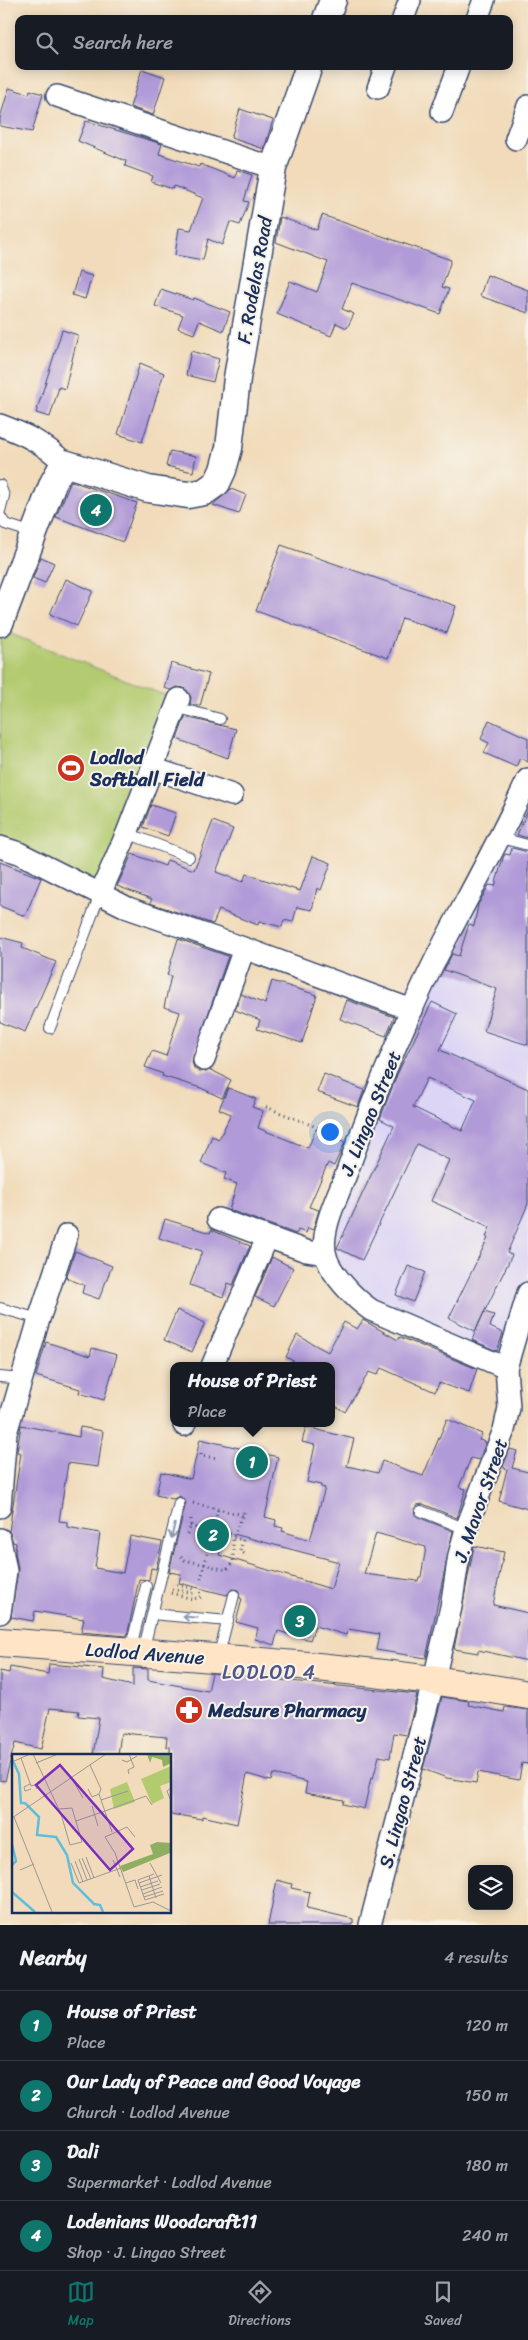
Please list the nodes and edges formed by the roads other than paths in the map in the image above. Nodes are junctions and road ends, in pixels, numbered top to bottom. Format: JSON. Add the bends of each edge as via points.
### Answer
{"nodes":[{"id":1,"x":332,"y":0,"type":"edge"},
{"id":2,"x":410,"y":0,"type":"edge"},
{"id":3,"x":484,"y":0,"type":"edge"},
{"id":4,"x":327,"y":15,"type":"edge"},
{"id":5,"x":404,"y":15,"type":"edge"},
{"id":6,"x":478,"y":15,"type":"edge"},
{"id":7,"x":308,"y":70,"type":"edge"},
{"id":8,"x":385,"y":70,"type":"edge"},
{"id":9,"x":458,"y":70,"type":"edge"},
{"id":10,"x":378,"y":88,"type":"dead end"},
{"id":11,"x":57,"y":96,"type":"dead end"},
{"id":12,"x":528,"y":106,"type":"edge"},
{"id":13,"x":442,"y":112,"type":"dead end"},
{"id":14,"x":516,"y":139,"type":"dead end"},
{"id":15,"x":273,"y":168,"type":"junction"},
{"id":16,"x":0,"y":425,"type":"edge"},
{"id":17,"x":64,"y":462,"type":"junction"},
{"id":18,"x":0,"y":485,"type":"edge"},
{"id":19,"x":0,"y":511,"type":"edge"},
{"id":20,"x":0,"y":516,"type":"edge"},
{"id":21,"x":34,"y":533,"type":"junction"},
{"id":22,"x":0,"y":623,"type":"edge"},
{"id":23,"x":177,"y":703,"type":"joint"},
{"id":24,"x":220,"y":719,"type":"dead end"},
{"id":25,"x":152,"y":768,"type":"junction"},
{"id":26,"x":528,"y":779,"type":"edge"},
{"id":27,"x":232,"y":795,"type":"dead end"},
{"id":28,"x":127,"y":833,"type":"junction"},
{"id":29,"x":501,"y":838,"type":"junction"},
{"id":30,"x":528,"y":845,"type":"edge"},
{"id":31,"x":0,"y":847,"type":"edge"},
{"id":32,"x":189,"y":857,"type":"dead end"},
{"id":33,"x":100,"y":894,"type":"junction"},
{"id":34,"x":244,"y":949,"type":"junction"},
{"id":35,"x":412,"y":1010,"type":"junction"},
{"id":36,"x":50,"y":1028,"type":"dead end"},
{"id":37,"x":204,"y":1060,"type":"dead end"},
{"id":38,"x":218,"y":1219,"type":"dead end"},
{"id":39,"x":67,"y":1235,"type":"dead end"},
{"id":40,"x":268,"y":1238,"type":"junction"},
{"id":41,"x":325,"y":1254,"type":"junction"},
{"id":42,"x":528,"y":1293,"type":"edge"},
{"id":43,"x":0,"y":1308,"type":"edge"},
{"id":44,"x":39,"y":1319,"type":"junction"},
{"id":45,"x":214,"y":1362,"type":"edge"},
{"id":46,"x":506,"y":1368,"type":"junction"},
{"id":47,"x":0,"y":1377,"type":"edge"},
{"id":48,"x":21,"y":1379,"type":"junction"},
{"id":49,"x":185,"y":1503,"type":"road end"},
{"id":50,"x":0,"y":1507,"type":"edge"},
{"id":51,"x":421,"y":1511,"type":"dead end"},
{"id":52,"x":466,"y":1529,"type":"junction"},
{"id":53,"x":0,"y":1539,"type":"edge"},
{"id":54,"x":146,"y":1586,"type":"dead end"},
{"id":55,"x":234,"y":1595,"type":"dead end"},
{"id":56,"x":0,"y":1613,"type":"edge"},
{"id":57,"x":152,"y":1614,"type":"junction"},
{"id":58,"x":228,"y":1621,"type":"junction"},
{"id":59,"x":0,"y":1642,"type":"edge"},
{"id":60,"x":136,"y":1653,"type":"junction"},
{"id":61,"x":218,"y":1659,"type":"junction"},
{"id":62,"x":434,"y":1679,"type":"junction"},
{"id":63,"x":528,"y":1695,"type":"edge"},
{"id":64,"x":370,"y":1925,"type":"edge"}],
"edges":[{"from":1,"to":4,"type":"street"},
{"from":2,"to":5,"type":"street"},
{"from":3,"to":6,"type":"street"},
{"from":7,"to":15,"type":"street","name":"F. Rodelas Road"},
{"from":8,"to":10,"type":"street"},
{"from":9,"to":13,"type":"street"},
{"from":11,"to":15,"type":"street"},
{"from":12,"to":14,"type":"street"},
{"from":15,"to":17,"type":"street","name":"F. Rodelas Road","via":[[236,378],[229,448],[217,483],[204,492],[188,495],[148,489]]},
{"from":16,"to":17,"type":"street","via":[[24,433]]},
{"from":17,"to":21,"type":"street"},
{"from":18,"to":19,"type":"lane","via":[[4,496]]},
{"from":20,"to":21,"type":"lane","via":[[5,524]]},
{"from":21,"to":22,"type":"street"},
{"from":23,"to":24,"type":"lane"},
{"from":23,"to":25,"type":"street"},
{"from":25,"to":27,"type":"street"},
{"from":25,"to":28,"type":"street"},
{"from":26,"to":29,"type":"street","name":"J. Lingao Street"},
{"from":28,"to":32,"type":"lane"},
{"from":28,"to":33,"type":"street"},
{"from":29,"to":30,"type":"lane"},
{"from":29,"to":35,"type":"street","name":"J. Lingao Street"},
{"from":31,"to":33,"type":"street","via":[[19,853]]},
{"from":33,"to":34,"type":"street","via":[[128,908]]},
{"from":33,"to":36,"type":"lane"},
{"from":34,"to":35,"type":"street"},
{"from":34,"to":37,"type":"street"},
{"from":35,"to":41,"type":"street","name":"J. Lingao Street","via":[[357,1143],[326,1232]]},
{"from":38,"to":40,"type":"street"},
{"from":39,"to":44,"type":"street"},
{"from":40,"to":41,"type":"street"},
{"from":40,"to":45,"type":"street"},
{"from":41,"to":46,"type":"street","via":[[344,1288],[371,1310]]},
{"from":42,"to":46,"type":"street","name":"J. Mavor Street"},
{"from":43,"to":44,"type":"lane"},
{"from":44,"to":48,"type":"street"},
{"from":46,"to":52,"type":"street","name":"J. Mavor Street","via":[[509,1408],[504,1430]]},
{"from":47,"to":48,"type":"lane"},
{"from":48,"to":50,"type":"street","via":[[6,1433]]},
{"from":49,"to":57,"type":"lane","one_way":true},
{"from":51,"to":52,"type":"lane"},
{"from":52,"to":62,"type":"street","name":"J. Mavor Street"},
{"from":53,"to":56,"type":"street","via":[[6,1571]]},
{"from":54,"to":60,"type":"lane"},
{"from":55,"to":58,"type":"lane"},
{"from":58,"to":57,"type":"lane","one_way":true},
{"from":57,"to":60,"type":"lane"},
{"from":58,"to":61,"type":"lane"},
{"from":59,"to":60,"type":"main road","name":"Lodlod Avenue"},
{"from":60,"to":61,"type":"main road","name":"Lodlod Avenue"},
{"from":61,"to":62,"type":"main road","name":"Lodlod Avenue"},
{"from":62,"to":63,"type":"main road","name":"Lodlod Avenue"},
{"from":62,"to":64,"type":"street","name":"S. Lingao Street"}]}
